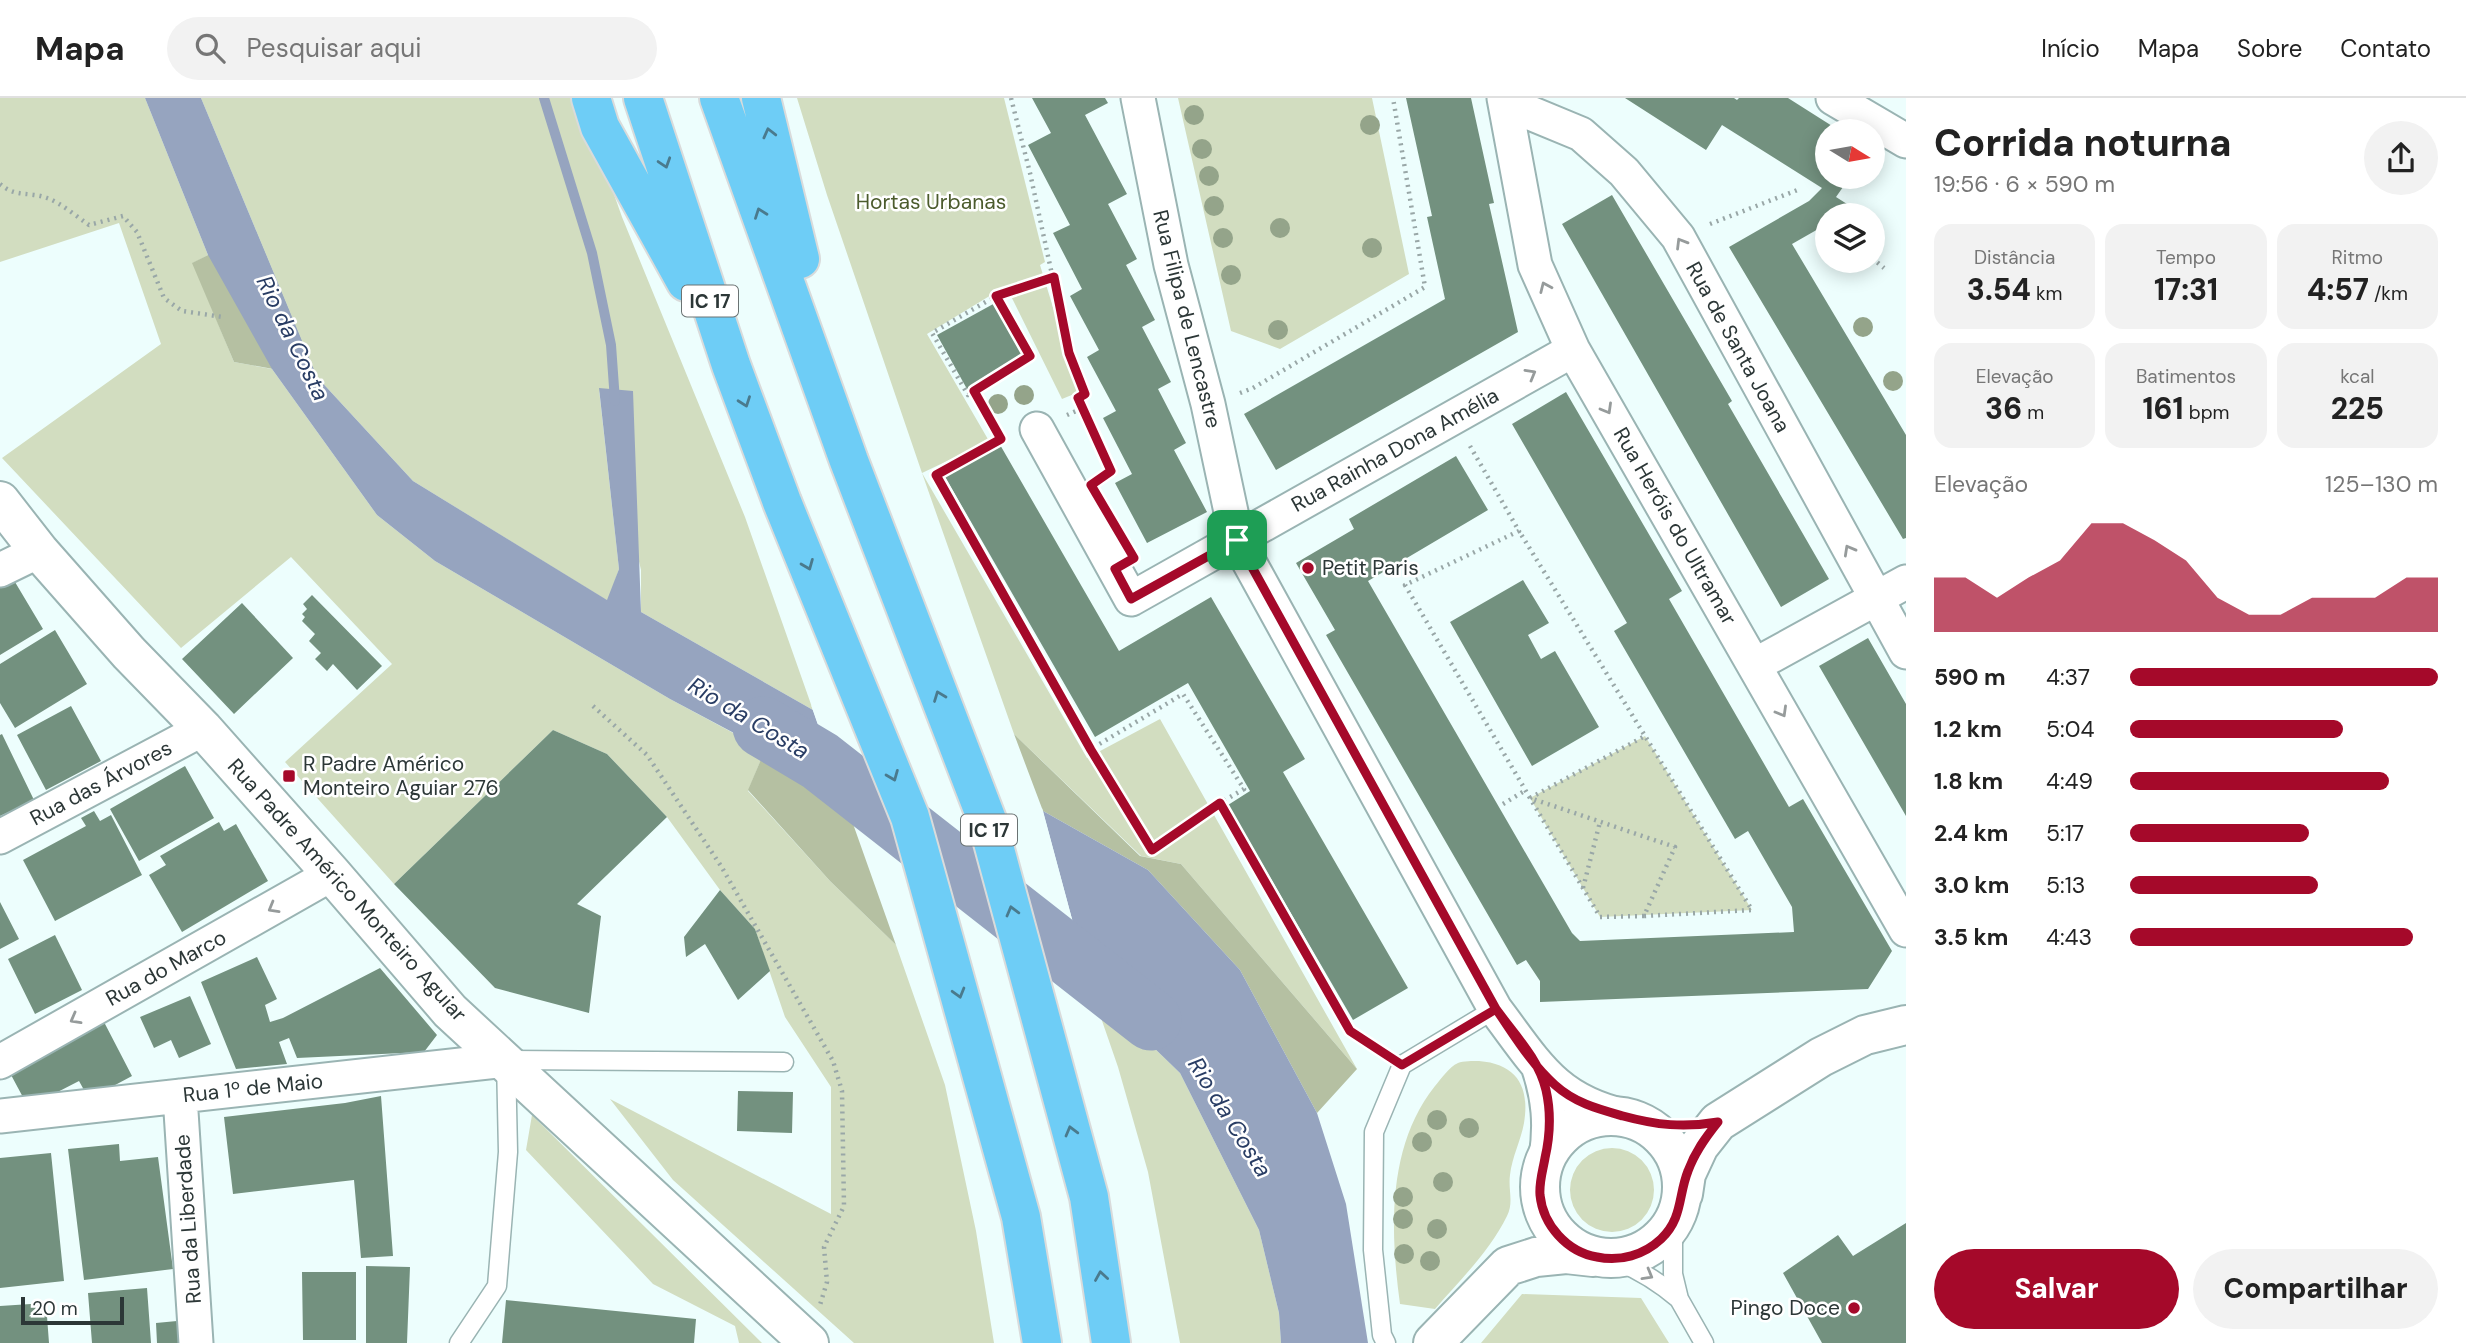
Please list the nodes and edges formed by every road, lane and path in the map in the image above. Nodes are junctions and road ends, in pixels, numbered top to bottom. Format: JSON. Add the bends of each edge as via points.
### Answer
{"nodes":[{"id":1,"x":591,"y":98,"type":"edge"},
{"id":2,"x":643,"y":98,"type":"edge"},
{"id":3,"x":719,"y":98,"type":"edge"},
{"id":4,"x":761,"y":98,"type":"edge"},
{"id":5,"x":1011,"y":98,"type":"edge"},
{"id":6,"x":1138,"y":98,"type":"edge"},
{"id":7,"x":1393,"y":98,"type":"edge"},
{"id":8,"x":1833,"y":98,"type":"edge"},
{"id":9,"x":1505,"y":101,"type":"edge"},
{"id":10,"x":1906,"y":141,"type":"edge"},
{"id":11,"x":0,"y":184,"type":"edge"},
{"id":12,"x":1800,"y":190,"type":"dead end"},
{"id":13,"x":1678,"y":237,"type":"junction"},
{"id":14,"x":1054,"y":277,"type":"junction"},
{"id":15,"x":996,"y":296,"type":"junction"},
{"id":16,"x":223,"y":317,"type":"dead end"},
{"id":17,"x":1573,"y":350,"type":"junction"},
{"id":18,"x":732,"y":365,"type":"junction"},
{"id":19,"x":974,"y":391,"type":"junction"},
{"id":20,"x":1209,"y":404,"type":"junction"},
{"id":21,"x":1453,"y":418,"type":"junction"},
{"id":22,"x":1037,"y":429,"type":"dead end"},
{"id":23,"x":852,"y":468,"type":"junction"},
{"id":24,"x":1101,"y":478,"type":"dead end"},
{"id":25,"x":0,"y":501,"type":"edge"},
{"id":26,"x":1519,"y":531,"type":"junction"},
{"id":27,"x":1237,"y":540,"type":"junction"},
{"id":28,"x":39,"y":551,"type":"junction"},
{"id":29,"x":0,"y":570,"type":"edge"},
{"id":30,"x":1906,"y":582,"type":"edge"},
{"id":31,"x":1875,"y":598,"type":"junction"},
{"id":32,"x":1906,"y":652,"type":"edge"},
{"id":33,"x":1755,"y":665,"type":"junction"},
{"id":34,"x":593,"y":706,"type":"dead end"},
{"id":35,"x":203,"y":729,"type":"junction"},
{"id":36,"x":1645,"y":736,"type":"junction"},
{"id":37,"x":1091,"y":750,"type":"junction"},
{"id":38,"x":1526,"y":790,"type":"junction"},
{"id":39,"x":1530,"y":798,"type":"junction"},
{"id":40,"x":1220,"y":803,"type":"junction"},
{"id":41,"x":1503,"y":804,"type":"dead end"},
{"id":42,"x":1600,"y":822,"type":"junction"},
{"id":43,"x":0,"y":837,"type":"edge"},
{"id":44,"x":332,"y":874,"type":"junction"},
{"id":45,"x":1583,"y":888,"type":"junction"},
{"id":46,"x":1644,"y":916,"type":"junction"},
{"id":47,"x":1906,"y":930,"type":"edge"},
{"id":48,"x":1496,"y":1009,"type":"junction"},
{"id":49,"x":1906,"y":1025,"type":"edge"},
{"id":50,"x":506,"y":1060,"type":"junction"},
{"id":51,"x":0,"y":1062,"type":"edge"},
{"id":52,"x":784,"y":1062,"type":"dead end"},
{"id":53,"x":1402,"y":1065,"type":"junction"},
{"id":54,"x":1538,"y":1066,"type":"junction"},
{"id":55,"x":180,"y":1096,"type":"junction"},
{"id":56,"x":0,"y":1116,"type":"edge"},
{"id":57,"x":1633,"y":1119,"type":"junction"},
{"id":58,"x":1718,"y":1122,"type":"junction"},
{"id":59,"x":1543,"y":1168,"type":"junction"},
{"id":60,"x":1677,"y":1213,"type":"junction"},
{"id":61,"x":1604,"y":1258,"type":"junction"},
{"id":62,"x":1504,"y":1270,"type":"junction"},
{"id":63,"x":1679,"y":1299,"type":"junction"},
{"id":64,"x":196,"y":1343,"type":"edge"},
{"id":65,"x":459,"y":1343,"type":"edge"},
{"id":66,"x":809,"y":1343,"type":"edge"},
{"id":67,"x":1042,"y":1343,"type":"edge"},
{"id":68,"x":1111,"y":1343,"type":"edge"},
{"id":69,"x":1386,"y":1343,"type":"edge"},
{"id":70,"x":1433,"y":1343,"type":"edge"},
{"id":71,"x":1704,"y":1343,"type":"edge"}],
"edges":[{"from":1,"to":18,"type":"highway","via":[[600,127]]},
{"from":2,"to":18,"type":"highway","number":"IC 17","one_way":true},
{"from":23,"to":3,"type":"highway","number":"IC 17","one_way":true},
{"from":23,"to":4,"type":"highway","one_way":true},
{"from":5,"to":14,"type":"path"},
{"from":6,"to":20,"type":"street","name":"Rua Filipa de Lencastre","via":[[1171,265]]},
{"from":7,"to":20,"type":"path","via":[[1425,287],[1253,388]]},
{"from":8,"to":10,"type":"street"},
{"from":9,"to":13,"type":"street","name":"Rua de Santa Joana","via":[[1581,134],[1624,172]]},
{"from":17,"to":9,"type":"street","name":"Rua Heróis do Ultramar","one_way":true,"via":[[1535,265]]},
{"from":11,"to":16,"type":"path","via":[[14,194],[50,199],[89,225],[123,216],[137,232],[164,298],[182,311]]},
{"from":12,"to":13,"type":"path"},
{"from":31,"to":13,"type":"street","name":"Rua de Santa Joana","one_way":true},
{"from":14,"to":15,"type":"path"},
{"from":14,"to":24,"type":"path","via":[[1069,353],[1085,394],[1078,398],[1111,471]]},
{"from":15,"to":19,"type":"path","via":[[1030,356]]},
{"from":15,"to":19,"type":"path","via":[[932,333],[968,395]]},
{"from":21,"to":17,"type":"street","name":"Rua Rainha Dona Amélia","one_way":true},
{"from":17,"to":33,"type":"street","name":"Rua Heróis do Ultramar","one_way":true},
{"from":18,"to":67,"type":"highway","number":"IC 17","one_way":true,"via":[[782,502],[910,817],[1021,1217]]},
{"from":19,"to":37,"type":"path","via":[[1001,439],[936,475]]},
{"from":20,"to":27,"type":"street","name":"Rua Filipa de Lencastre"},
{"from":21,"to":26,"type":"path"},
{"from":21,"to":27,"type":"street","name":"Rua Rainha Dona Amélia"},
{"from":22,"to":27,"type":"street","name":"Rua Rainha Dona Amélia","via":[[1131,599]]},
{"from":68,"to":23,"type":"highway","number":"IC 17","one_way":true,"via":[[1089,1197],[987,820]]},
{"from":25,"to":28,"type":"street","name":"Rua Padre Américo Monteiro Aguiar"},
{"from":26,"to":36,"type":"path"},
{"from":26,"to":38,"type":"path","via":[[1405,586]]},
{"from":27,"to":48,"type":"street","name":"Rua Filipa de Lencastre"},
{"from":28,"to":29,"type":"street"},
{"from":28,"to":35,"type":"street","name":"Rua Padre Américo Monteiro Aguiar"},
{"from":30,"to":31,"type":"street"},
{"from":31,"to":32,"type":"street","name":"Rua de Santa Joana"},
{"from":31,"to":33,"type":"street"},
{"from":33,"to":47,"type":"street","name":"Rua Heróis do Ultramar","one_way":true},
{"from":34,"to":66,"type":"path","via":[[647,755],[721,866],[833,1062],[842,1091],[844,1206],[824,1247],[827,1282]]},
{"from":35,"to":43,"type":"street","name":"Rua das Árvores"},
{"from":35,"to":44,"type":"street","name":"Rua Padre Américo Monteiro Aguiar"},
{"from":36,"to":39,"type":"path"},
{"from":36,"to":46,"type":"path","via":[[1752,909]]},
{"from":37,"to":40,"type":"path","via":[[1152,850]]},
{"from":37,"to":40,"type":"path","via":[[1183,694],[1244,789]]},
{"from":38,"to":39,"type":"path"},
{"from":38,"to":41,"type":"path"},
{"from":39,"to":42,"type":"path"},
{"from":39,"to":45,"type":"path"},
{"from":40,"to":53,"type":"path","via":[[1350,1031]]},
{"from":42,"to":45,"type":"path"},
{"from":42,"to":46,"type":"path","via":[[1675,847]]},
{"from":44,"to":50,"type":"street","name":"Rua Padre Américo Monteiro Aguiar","via":[[450,1011]]},
{"from":44,"to":51,"type":"street","name":"Rua do Marco","one_way":true},
{"from":45,"to":46,"type":"path","via":[[1600,917]]},
{"from":48,"to":53,"type":"lane"},
{"from":48,"to":54,"type":"street","name":"Rua Filipa de Lencastre"},
{"from":49,"to":58,"type":"street","via":[[1866,1035],[1821,1057]]},
{"from":50,"to":52,"type":"lane"},
{"from":50,"to":55,"type":"street","name":"Rua 1º de Maio"},
{"from":50,"to":65,"type":"lane","via":[[508,1152],[497,1286]]},
{"from":50,"to":66,"type":"street","name":"Rua Padre Américo Monteiro Aguiar"},
{"from":53,"to":69,"type":"lane","via":[[1374,1132],[1373,1250]]},
{"from":54,"to":57,"type":"street","via":[[1576,1100]]},
{"from":54,"to":59,"type":"street","via":[[1549,1112]]},
{"from":55,"to":56,"type":"street","name":"Rua 1º de Maio"},
{"from":55,"to":64,"type":"street","name":"Rua da Liberdade"},
{"from":57,"to":58,"type":"street","via":[[1668,1126]]},
{"from":57,"to":59,"type":"street","via":[[1605,1115],[1586,1119],[1556,1142]]},
{"from":57,"to":60,"type":"street","via":[[1659,1133],[1680,1166],[1683,1185]]},
{"from":58,"to":60,"type":"street","via":[[1699,1146],[1686,1174]]},
{"from":59,"to":61,"type":"street","via":[[1540,1195],[1552,1228],[1579,1251]]},
{"from":59,"to":62,"type":"street","via":[[1532,1207]]},
{"from":60,"to":61,"type":"street","via":[[1648,1249]]},
{"from":60,"to":63,"type":"lane","via":[[1673,1274]]},
{"from":61,"to":62,"type":"street","via":[[1536,1257]]},
{"from":61,"to":63,"type":"lane","one_way":true,"via":[[1660,1282]]},
{"from":62,"to":70,"type":"street"},
{"from":63,"to":71,"type":"lane"}]}
